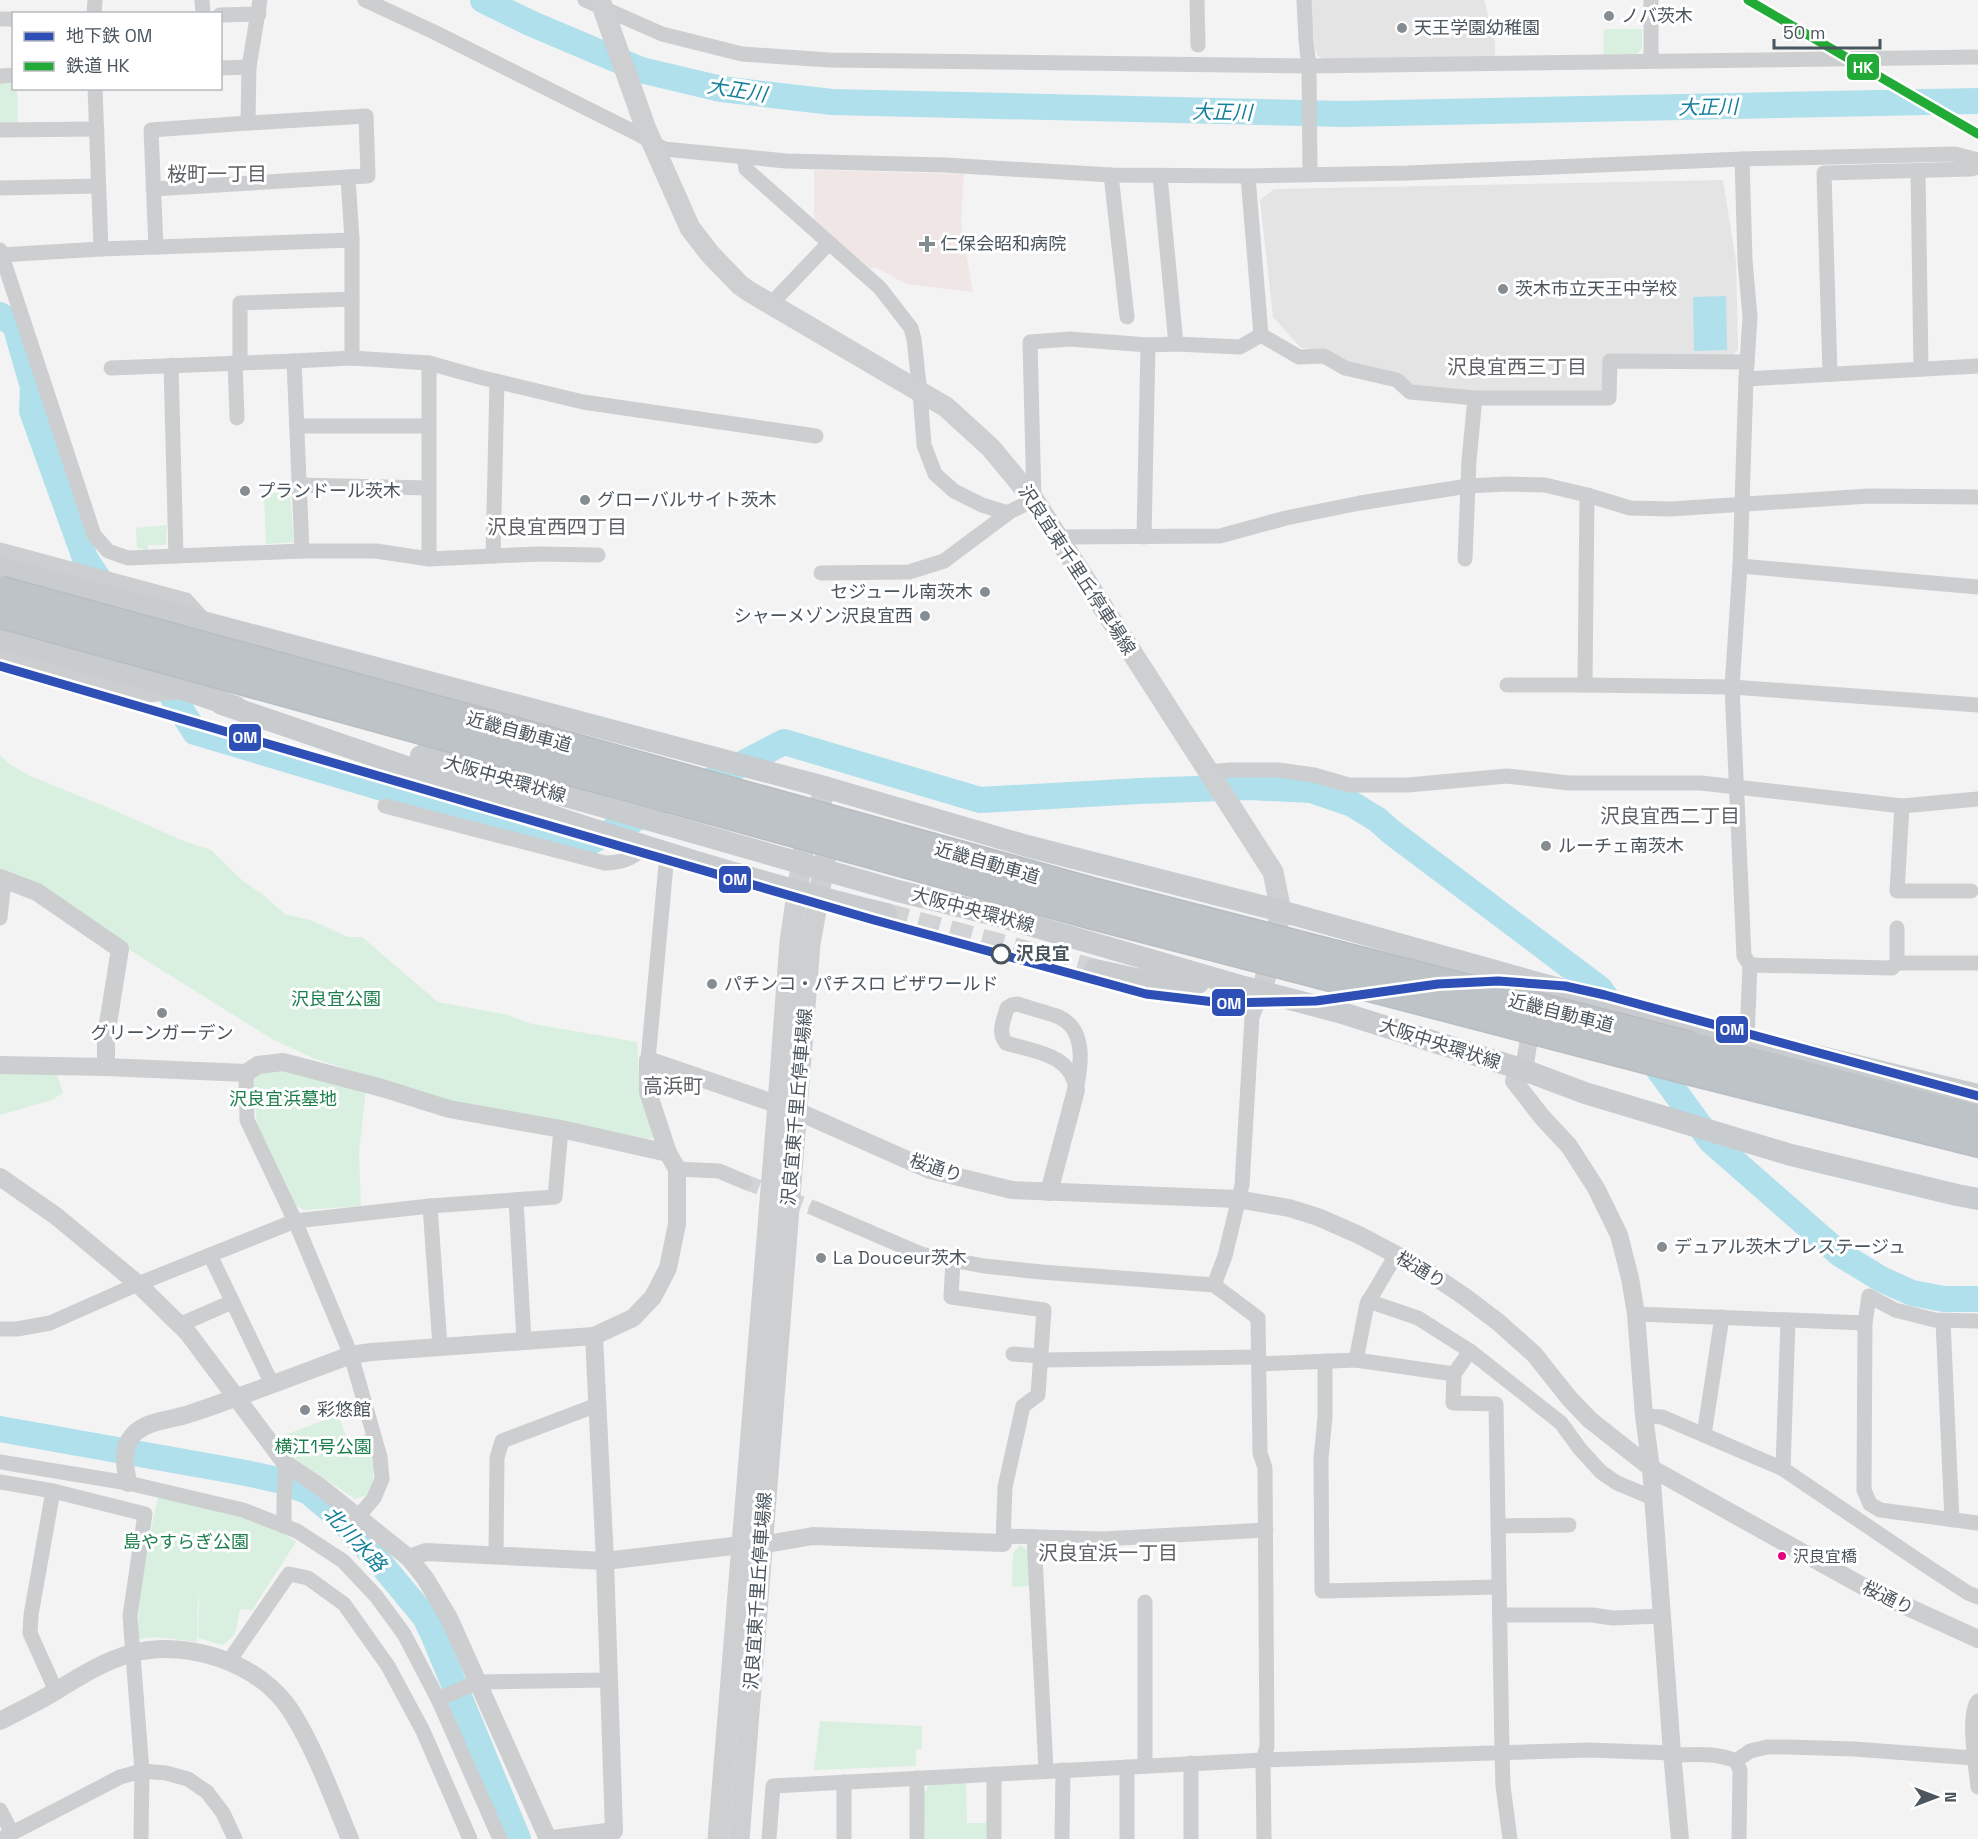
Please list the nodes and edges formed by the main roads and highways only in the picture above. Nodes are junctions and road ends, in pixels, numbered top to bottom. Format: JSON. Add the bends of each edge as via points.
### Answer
{"nodes":[{"id":1,"x":597,"y":3,"type":"edge"},
{"id":2,"x":0,"y":568,"type":"edge"},
{"id":3,"x":0,"y":590,"type":"edge"},
{"id":4,"x":0,"y":614,"type":"edge"},
{"id":5,"x":0,"y":638,"type":"edge"},
{"id":6,"x":222,"y":704,"type":"junction"},
{"id":7,"x":828,"y":788,"type":"junction"},
{"id":8,"x":796,"y":891,"type":"junction"},
{"id":9,"x":818,"y":897,"type":"junction"},
{"id":10,"x":1281,"y":911,"type":"junction"},
{"id":11,"x":886,"y":914,"type":"tunnel mouth"},
{"id":12,"x":1095,"y":970,"type":"tunnel mouth"},
{"id":13,"x":1253,"y":989,"type":"junction"},
{"id":14,"x":1978,"y":1095,"type":"edge"},
{"id":15,"x":787,"y":1108,"type":"junction"},
{"id":16,"x":1978,"y":1119,"type":"edge"},
{"id":17,"x":1978,"y":1143,"type":"edge"},
{"id":18,"x":1978,"y":1199,"type":"edge"},
{"id":19,"x":751,"y":1545,"type":"junction"},
{"id":20,"x":718,"y":1839,"type":"edge"},
{"id":21,"x":739,"y":1839,"type":"edge"}],
"edges":[{"from":1,"to":10,"type":"main road","name":"沢良宜東千里丘停車場線","via":[[690,228],[710,255],[740,285],[946,407],[984,441],[1035,500],[1273,872]]},
{"from":2,"to":7,"type":"main road"},
{"from":3,"to":16,"type":"highway","name":"近畿自動車道","bridge":true,"via":[[1093,892]]},
{"from":4,"to":17,"type":"highway","name":"近畿自動車道","bridge":true,"via":[[1088,914]]},
{"from":5,"to":6,"type":"main road","name":"大阪中央環状線"},
{"from":6,"to":8,"type":"main road","via":[[645,847]]},
{"from":6,"to":13,"type":"main road","name":"大阪中央環状線","bridge":true},
{"from":7,"to":8,"type":"main road","name":"沢良宜東千里丘停車場線","via":[[807,825]]},
{"from":7,"to":9,"type":"main road","name":"沢良宜東千里丘停車場線","via":[[831,830]]},
{"from":7,"to":10,"type":"main road","via":[[1027,846]]},
{"from":8,"to":9,"type":"main road"},
{"from":8,"to":15,"type":"main road","name":"沢良宜東千里丘停車場線","via":[[790,942]]},
{"from":9,"to":11,"type":"main road"},
{"from":9,"to":15,"type":"main road","name":"沢良宜東千里丘停車場線"},
{"from":10,"to":13,"type":"main road","name":"沢良宜東千里丘停車場線"},
{"from":10,"to":14,"type":"main road","via":[[1747,1039]]},
{"from":12,"to":13,"type":"main road","via":[[1136,979]]},
{"from":13,"to":18,"type":"main road","name":"大阪中央環状線","via":[[1351,1016],[1791,1155]]},
{"from":15,"to":19,"type":"main road","name":"沢良宜東千里丘停車場線"},
{"from":19,"to":20,"type":"main road","name":"沢良宜東千里丘停車場線"},
{"from":19,"to":21,"type":"main road","name":"沢良宜東千里丘停車場線"}]}
